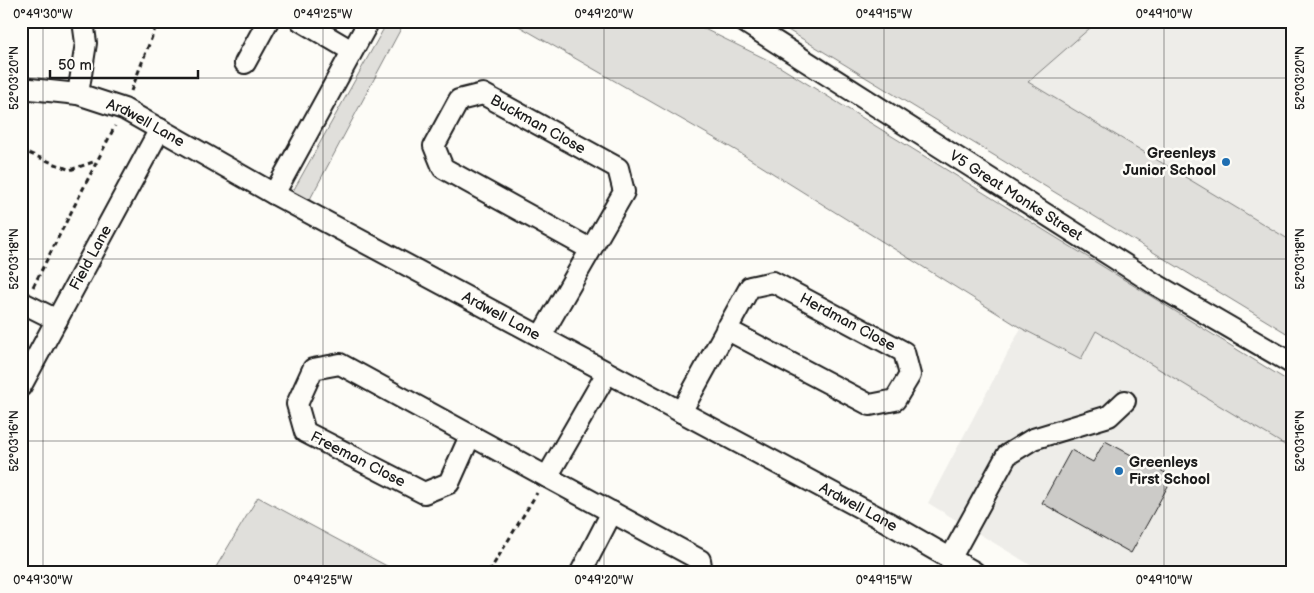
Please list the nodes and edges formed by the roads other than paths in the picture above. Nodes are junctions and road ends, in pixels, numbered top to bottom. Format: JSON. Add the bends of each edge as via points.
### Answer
{"nodes":[{"id":1,"x":83,"y":21,"type":"edge"},
{"id":2,"x":268,"y":21,"type":"edge"},
{"id":3,"x":301,"y":21,"type":"edge"},
{"id":4,"x":370,"y":21,"type":"edge"},
{"id":5,"x":743,"y":21,"type":"edge"},
{"id":6,"x":352,"y":51,"type":"junction"},
{"id":7,"x":245,"y":63,"type":"dead end"},
{"id":8,"x":21,"y":88,"type":"edge"},
{"id":9,"x":78,"y":94,"type":"junction"},
{"id":10,"x":160,"y":128,"type":"junction"},
{"id":11,"x":274,"y":194,"type":"junction"},
{"id":12,"x":590,"y":249,"type":"junction"},
{"id":13,"x":23,"y":303,"type":"edge"},
{"id":14,"x":57,"y":320,"type":"junction"},
{"id":15,"x":726,"y":328,"type":"junction"},
{"id":16,"x":540,"y":336,"type":"junction"},
{"id":17,"x":1293,"y":364,"type":"edge"},
{"id":18,"x":607,"y":373,"type":"junction"},
{"id":19,"x":21,"y":386,"type":"edge"},
{"id":20,"x":1125,"y":401,"type":"dead end"},
{"id":21,"x":681,"y":412,"type":"junction"},
{"id":22,"x":470,"y":436,"type":"junction"},
{"id":23,"x":547,"y":478,"type":"junction"},
{"id":24,"x":612,"y":512,"type":"junction"},
{"id":25,"x":950,"y":559,"type":"junction"},
{"id":26,"x":581,"y":572,"type":"edge"},
{"id":27,"x":702,"y":572,"type":"edge"},
{"id":28,"x":974,"y":572,"type":"edge"}],
"edges":[{"from":1,"to":9,"type":"street","via":[[86,43]]},
{"from":2,"to":7,"type":"street"},
{"from":3,"to":6,"type":"street"},
{"from":4,"to":6,"type":"street"},
{"from":5,"to":17,"type":"street","name":"V5 Great Monks Street","via":[[1155,284]]},
{"from":6,"to":11,"type":"street"},
{"from":8,"to":9,"type":"street","name":"Ardwell Lane"},
{"from":9,"to":10,"type":"street","name":"Ardwell Lane","via":[[124,108]]},
{"from":10,"to":11,"type":"street","name":"Ardwell Lane"},
{"from":10,"to":14,"type":"street","name":"Field Lane"},
{"from":11,"to":16,"type":"street","name":"Ardwell Lane"},
{"from":12,"to":12,"type":"street","name":"Buckman Close","via":[[624,192],[618,168],[483,94],[459,100],[434,146],[443,168]]},
{"from":12,"to":16,"type":"street","name":"Buckman Close"},
{"from":13,"to":14,"type":"street"},
{"from":14,"to":19,"type":"street","name":"Field Lane"},
{"from":15,"to":15,"type":"street","name":"Herdman Close","via":[[750,287],[773,282],[904,352],[910,375],[895,400],[870,406]]},
{"from":15,"to":21,"type":"street","name":"Herdman Close"},
{"from":16,"to":18,"type":"street","name":"Ardwell Lane"},
{"from":18,"to":21,"type":"street","name":"Ardwell Lane"},
{"from":18,"to":23,"type":"street"},
{"from":20,"to":25,"type":"street","via":[[1109,416],[1033,439],[1007,455]]},
{"from":21,"to":25,"type":"street","name":"Ardwell Lane"},
{"from":22,"to":22,"type":"street","name":"Freeman Close","via":[[340,364],[314,369],[297,404],[305,432],[424,493],[448,483]]},
{"from":22,"to":23,"type":"street","name":"Freeman Close"},
{"from":23,"to":24,"type":"street","name":"Freeman Close"},
{"from":24,"to":26,"type":"street"},
{"from":24,"to":27,"type":"street","name":"Freeman Close","via":[[700,560]]},
{"from":25,"to":28,"type":"street","name":"Ardwell Lane"}]}
